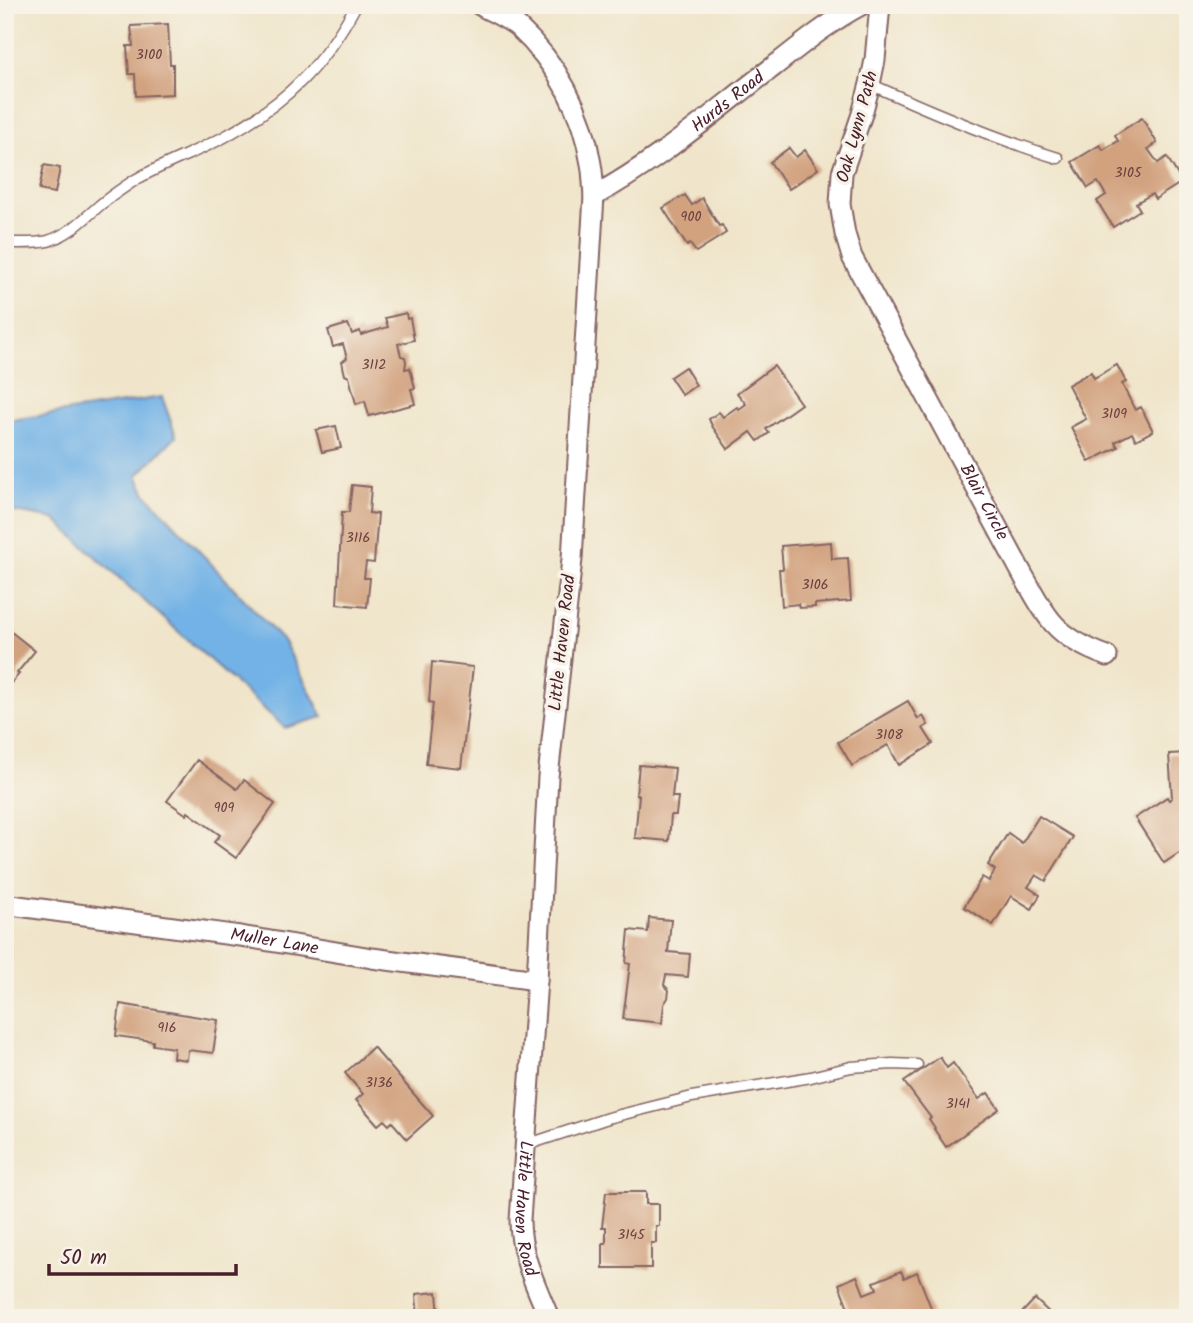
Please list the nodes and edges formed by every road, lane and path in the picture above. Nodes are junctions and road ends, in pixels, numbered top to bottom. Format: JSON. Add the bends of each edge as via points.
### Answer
{"nodes":[{"id":1,"x":356,"y":5,"type":"edge"},
{"id":2,"x":480,"y":5,"type":"edge"},
{"id":3,"x":861,"y":5,"type":"edge"},
{"id":4,"x":880,"y":5,"type":"edge"},
{"id":5,"x":870,"y":84,"type":"junction"},
{"id":6,"x":1058,"y":158,"type":"dead end"},
{"id":7,"x":594,"y":196,"type":"junction"},
{"id":8,"x":5,"y":243,"type":"edge"},
{"id":9,"x":888,"y":323,"type":"joint"},
{"id":10,"x":1107,"y":656,"type":"dead end"},
{"id":11,"x":11,"y":905,"type":"dead end"},
{"id":12,"x":537,"y":980,"type":"junction"},
{"id":13,"x":916,"y":1065,"type":"dead end"},
{"id":14,"x":526,"y":1145,"type":"junction"},
{"id":15,"x":549,"y":1318,"type":"edge"}],
"edges":[{"from":1,"to":8,"type":"lane","via":[[319,63],[277,103],[227,136],[136,180],[67,234],[45,242]]},
{"from":2,"to":7,"type":"street","name":"Little Haven Road","via":[[516,26],[551,64],[570,95],[592,165]]},
{"from":3,"to":7,"type":"street","name":"Hurds Road","via":[[816,33],[655,158]]},
{"from":4,"to":5,"type":"street","name":"Oak Lynn Path"},
{"from":5,"to":6,"type":"lane","via":[[947,119]]},
{"from":5,"to":9,"type":"street","name":"Oak Lynn Path","via":[[842,173],[840,204],[852,257]]},
{"from":7,"to":12,"type":"street","name":"Little Haven Road","via":[[572,559],[548,777]]},
{"from":9,"to":10,"type":"street","name":"Blair Circle","via":[[1054,625],[1074,641]]},
{"from":11,"to":12,"type":"street","name":"Muller Lane"},
{"from":12,"to":14,"type":"street","name":"Little Haven Road"},
{"from":13,"to":14,"type":"lane","via":[[851,1067],[692,1097]]},
{"from":14,"to":15,"type":"street","name":"Little Haven Road","via":[[520,1236]]}]}
